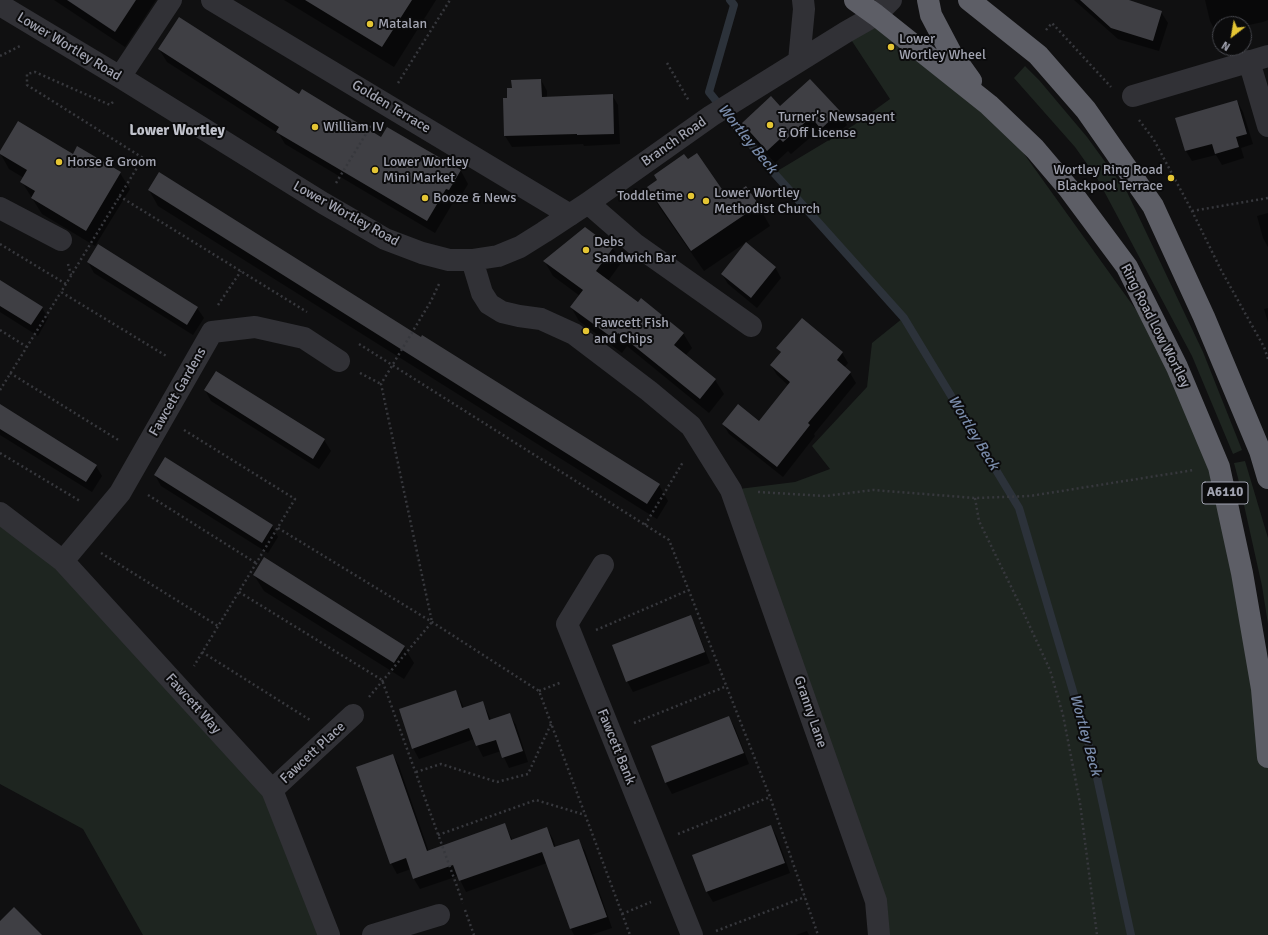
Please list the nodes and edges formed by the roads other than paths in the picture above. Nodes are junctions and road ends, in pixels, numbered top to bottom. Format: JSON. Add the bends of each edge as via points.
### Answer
{"nodes":[{"id":1,"x":171,"y":0,"type":"edge"},
{"id":2,"x":212,"y":0,"type":"edge"},
{"id":3,"x":803,"y":0,"type":"edge"},
{"id":4,"x":855,"y":0,"type":"edge"},
{"id":5,"x":928,"y":0,"type":"edge"},
{"id":6,"x":969,"y":0,"type":"edge"},
{"id":7,"x":0,"y":5,"type":"edge"},
{"id":8,"x":880,"y":5,"type":"edge"},
{"id":9,"x":1259,"y":59,"type":"edge"},
{"id":10,"x":799,"y":61,"type":"junction"},
{"id":11,"x":126,"y":81,"type":"junction"},
{"id":12,"x":989,"y":105,"type":"junction"},
{"id":13,"x":1134,"y":107,"type":"road end"},
{"id":14,"x":1268,"y":126,"type":"edge"},
{"id":15,"x":588,"y":203,"type":"junction"},
{"id":16,"x":0,"y":208,"type":"edge"},
{"id":17,"x":570,"y":215,"type":"junction"},
{"id":18,"x":61,"y":240,"type":"dead end"},
{"id":19,"x":472,"y":260,"type":"junction"},
{"id":20,"x":751,"y":326,"type":"dead end"},
{"id":21,"x":339,"y":361,"type":"dead end"},
{"id":22,"x":1268,"y":478,"type":"edge"},
{"id":23,"x":0,"y":513,"type":"edge"},
{"id":24,"x":63,"y":561,"type":"junction"},
{"id":25,"x":603,"y":565,"type":"dead end"},
{"id":26,"x":353,"y":715,"type":"road end"},
{"id":27,"x":1268,"y":757,"type":"edge"},
{"id":28,"x":272,"y":790,"type":"junction"},
{"id":29,"x":439,"y":915,"type":"dead end"},
{"id":30,"x":702,"y":934,"type":"edge"},
{"id":31,"x":329,"y":935,"type":"edge"},
{"id":32,"x":372,"y":935,"type":"edge"},
{"id":33,"x":879,"y":935,"type":"edge"}],
"edges":[{"from":1,"to":11,"type":"street"},
{"from":2,"to":17,"type":"street","name":"Golden Terrace"},
{"from":3,"to":10,"type":"street"},
{"from":4,"to":8,"type":"highway","name":"Ring Road Low Wortley","number":"A6110"},
{"from":5,"to":12,"type":"highway","number":"A6110","via":[[932,15],[951,53]]},
{"from":6,"to":22,"type":"highway","number":"A6110","via":[[1038,55],[1086,110],[1153,206],[1204,317],[1260,451]]},
{"from":7,"to":11,"type":"street","name":"Lower Wortley Road"},
{"from":8,"to":10,"type":"street","name":"Branch Road"},
{"from":8,"to":12,"type":"highway","name":"Ring Road Low Wortley","number":"A6110"},
{"from":9,"to":13,"type":"street"},
{"from":9,"to":14,"type":"street"},
{"from":10,"to":15,"type":"street","name":"Branch Road","via":[[706,119]]},
{"from":11,"to":19,"type":"street","name":"Lower Wortley Road","via":[[385,239],[449,260]]},
{"from":12,"to":27,"type":"highway","name":"Ring Road Low Wortley","number":"A6110","via":[[1035,150],[1069,189],[1127,267],[1177,367],[1219,466],[1242,573],[1262,689]]},
{"from":15,"to":17,"type":"street","name":"Branch Road"},
{"from":15,"to":20,"type":"street","via":[[635,244]]},
{"from":16,"to":18,"type":"street"},
{"from":17,"to":19,"type":"street","name":"Branch Road","via":[[520,247],[498,256]]},
{"from":19,"to":33,"type":"street","name":"Granny Lane","via":[[482,293],[489,304],[502,312],[541,319],[574,334],[649,391],[691,426],[731,490],[876,900]]},
{"from":21,"to":24,"type":"street","name":"Fawcett Gardens","via":[[304,338],[255,327],[212,332],[120,493]]},
{"from":23,"to":24,"type":"street","name":"Fawcett Way"},
{"from":24,"to":28,"type":"street","name":"Fawcett Way"},
{"from":25,"to":30,"type":"street","name":"Fawcett Bank","via":[[567,624],[675,893]]},
{"from":26,"to":28,"type":"street","name":"Fawcett Place"},
{"from":28,"to":31,"type":"street","name":"Fawcett Way"},
{"from":29,"to":32,"type":"street"}]}
